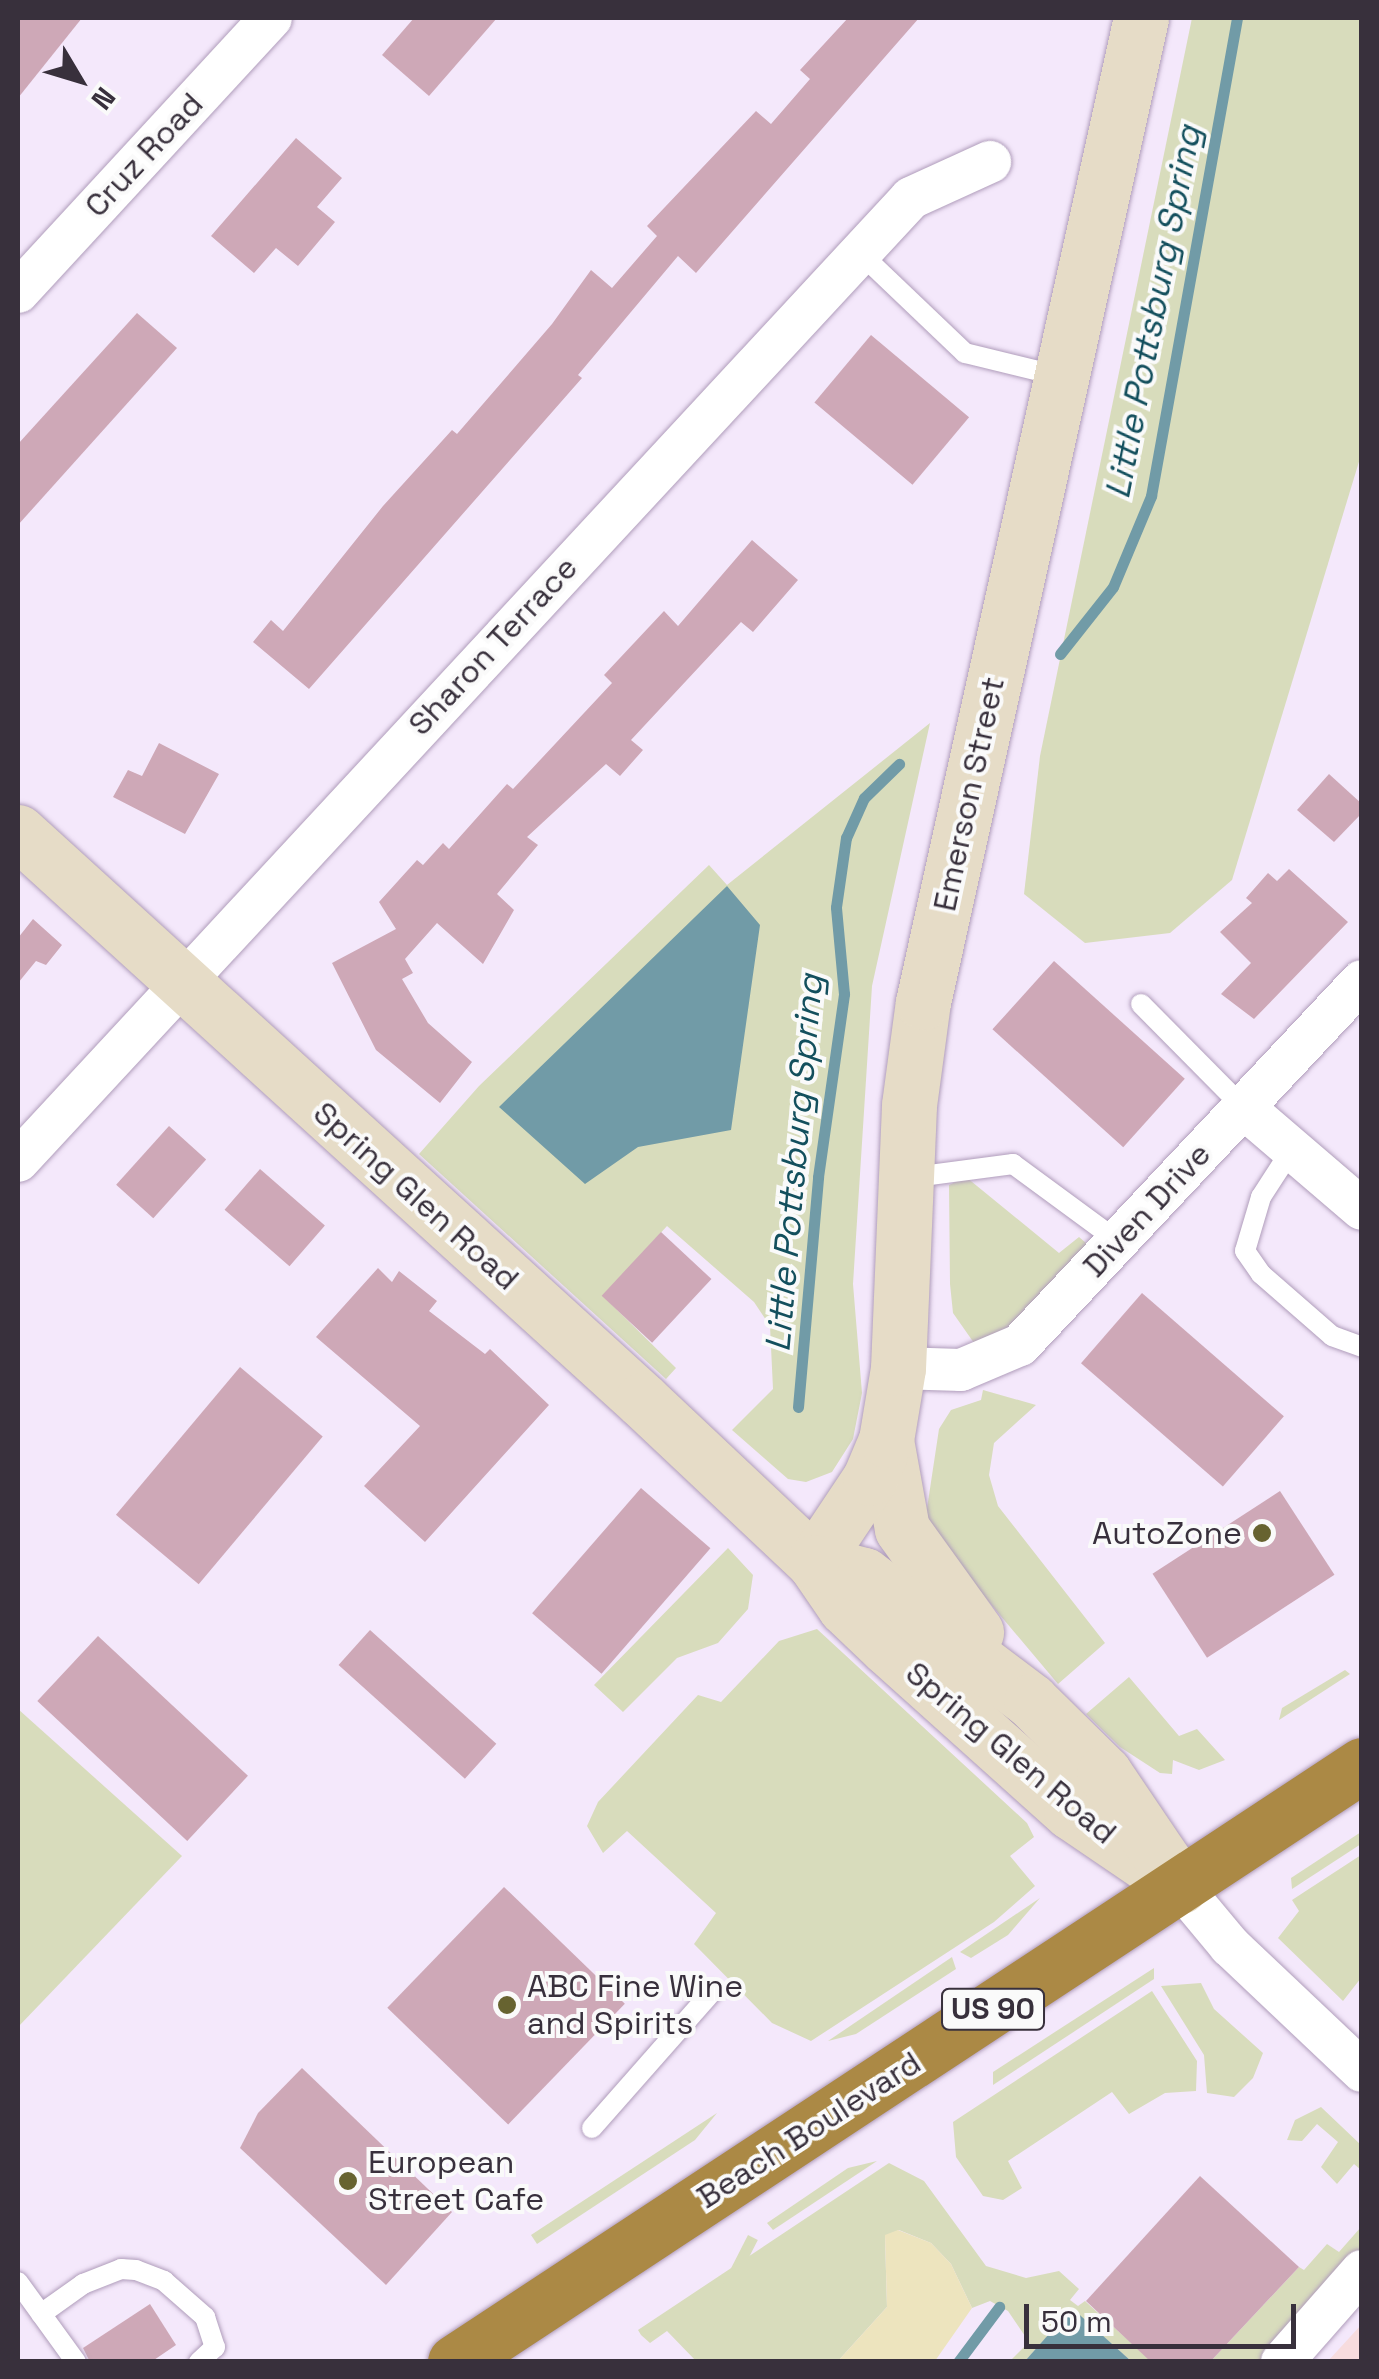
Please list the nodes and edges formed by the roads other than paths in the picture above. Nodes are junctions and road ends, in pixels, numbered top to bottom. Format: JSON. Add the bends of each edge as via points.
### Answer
{"nodes":[{"id":1,"x":271,"y":18,"type":"edge"},
{"id":2,"x":1141,"y":18,"type":"edge"},
{"id":3,"x":990,"y":162,"type":"dead end"},
{"id":4,"x":860,"y":253,"type":"junction"},
{"id":5,"x":18,"y":292,"type":"edge"},
{"id":6,"x":1061,"y":377,"type":"junction"},
{"id":7,"x":18,"y":832,"type":"edge"},
{"id":8,"x":1362,"y":981,"type":"edge"},
{"id":9,"x":178,"y":983,"type":"junction"},
{"id":10,"x":1141,"y":1004,"type":"dead end"},
{"id":11,"x":1244,"y":1108,"type":"junction"},
{"id":12,"x":1292,"y":1149,"type":"junction"},
{"id":13,"x":18,"y":1160,"type":"edge"},
{"id":14,"x":906,"y":1178,"type":"junction"},
{"id":15,"x":1362,"y":1209,"type":"edge"},
{"id":16,"x":1118,"y":1242,"type":"junction"},
{"id":17,"x":1362,"y":1347,"type":"edge"},
{"id":18,"x":898,"y":1368,"type":"junction"},
{"id":19,"x":886,"y":1440,"type":"junction"},
{"id":20,"x":814,"y":1562,"type":"junction"},
{"id":21,"x":1031,"y":1701,"type":"junction"},
{"id":22,"x":1362,"y":1765,"type":"edge"},
{"id":23,"x":1180,"y":1886,"type":"junction"},
{"id":24,"x":712,"y":1992,"type":"dead end"},
{"id":25,"x":1362,"y":2071,"type":"edge"},
{"id":26,"x":592,"y":2128,"type":"dead end"},
{"id":27,"x":1362,"y":2271,"type":"edge"},
{"id":28,"x":18,"y":2282,"type":"edge"},
{"id":29,"x":41,"y":2314,"type":"junction"},
{"id":30,"x":76,"y":2362,"type":"edge"},
{"id":31,"x":199,"y":2362,"type":"edge"},
{"id":32,"x":455,"y":2362,"type":"edge"},
{"id":33,"x":1282,"y":2362,"type":"edge"}],
"edges":[{"from":1,"to":5,"type":"street","name":"Cruz Road"},
{"from":2,"to":6,"type":"main road","name":"Emerson Street"},
{"from":3,"to":4,"type":"street","name":"Sharon Terrace","via":[[911,198]]},
{"from":4,"to":6,"type":"lane","via":[[965,353]]},
{"from":4,"to":9,"type":"street","name":"Sharon Terrace"},
{"from":6,"to":14,"type":"main road","name":"Emerson Street","via":[[923,1002]]},
{"from":7,"to":9,"type":"main road","name":"Spring Glen Road"},
{"from":8,"to":11,"type":"street","name":"Diven Drive"},
{"from":9,"to":13,"type":"street","name":"Sharon Terrace"},
{"from":9,"to":20,"type":"main road","name":"Spring Glen Road"},
{"from":10,"to":11,"type":"lane"},
{"from":11,"to":12,"type":"street"},
{"from":11,"to":16,"type":"street","name":"Diven Drive"},
{"from":12,"to":15,"type":"street"},
{"from":12,"to":17,"type":"lane","via":[[1247,1227],[1245,1251],[1332,1336]]},
{"from":14,"to":16,"type":"lane","via":[[1013,1164]]},
{"from":14,"to":18,"type":"main road","name":"Emerson Street"},
{"from":16,"to":18,"type":"street","name":"Diven Drive","via":[[1020,1346],[993,1362],[961,1370]]},
{"from":18,"to":19,"type":"main road","name":"Emerson Street"},
{"from":19,"to":20,"type":"main road","name":"Emerson Street","via":[[870,1478]]},
{"from":19,"to":21,"type":"main road","via":[[902,1529],[923,1566]]},
{"from":20,"to":21,"type":"main road","name":"Spring Glen Road","via":[[864,1575]]},
{"from":20,"to":23,"type":"main road","name":"Spring Glen Road","via":[[859,1620],[1071,1812]]},
{"from":21,"to":23,"type":"main road","name":"Spring Glen Road","via":[[1104,1773]]},
{"from":22,"to":23,"type":"highway","name":"Beach Boulevard","number":"US 90"},
{"from":23,"to":25,"type":"street","name":"Spring Glen Road","via":[[1230,1946]]},
{"from":23,"to":32,"type":"highway","name":"Beach Boulevard","number":"US 90"},
{"from":24,"to":26,"type":"lane"},
{"from":27,"to":33,"type":"street"},
{"from":28,"to":29,"type":"lane"},
{"from":29,"to":30,"type":"lane"},
{"from":29,"to":31,"type":"lane","via":[[83,2284],[136,2270],[164,2282],[205,2317],[214,2347]]}]}
